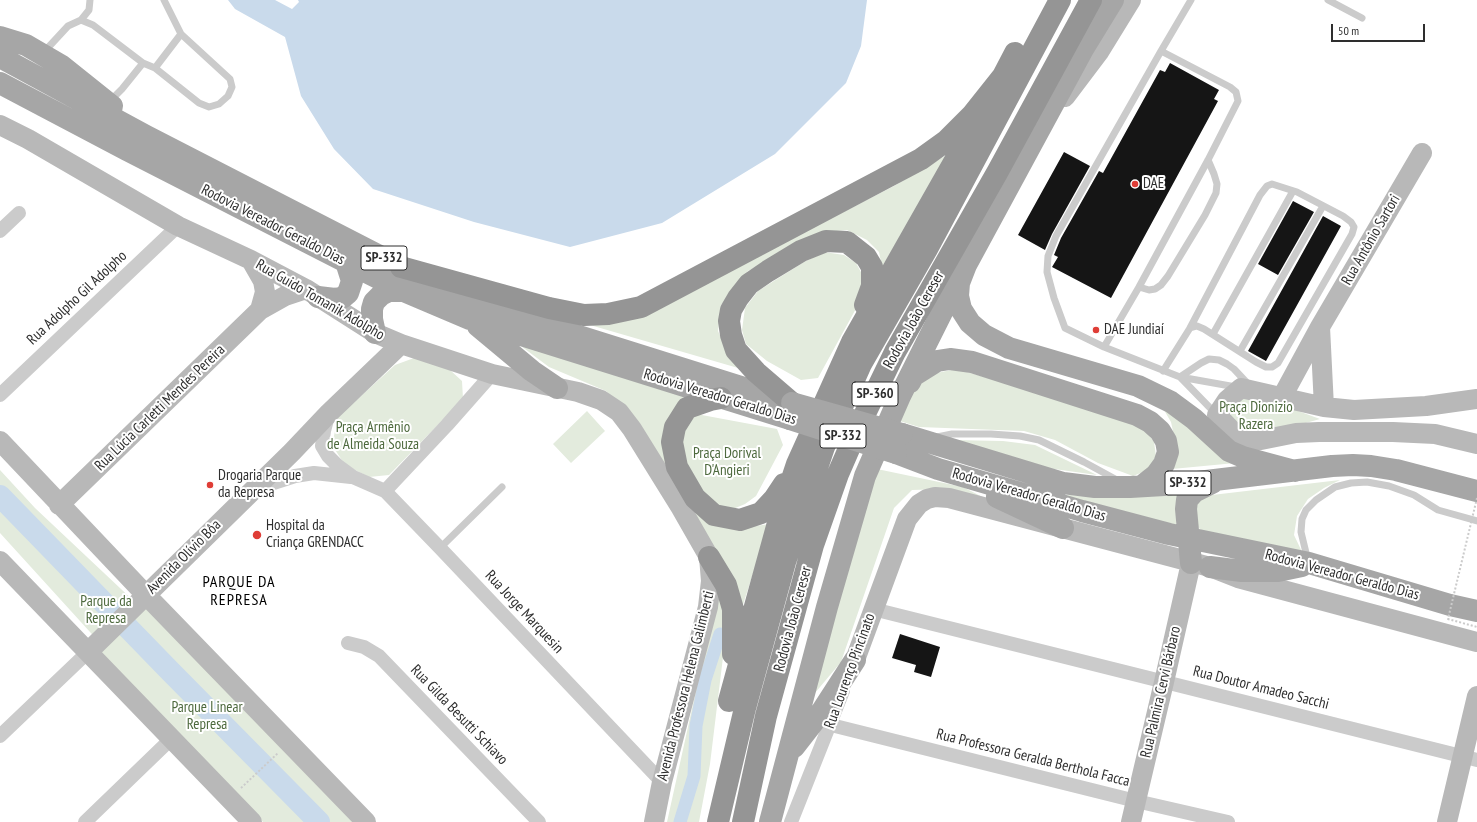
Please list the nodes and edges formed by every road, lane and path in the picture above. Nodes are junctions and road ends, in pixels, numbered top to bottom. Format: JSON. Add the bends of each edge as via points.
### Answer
{"nodes":[{"id":1,"x":90,"y":0,"type":"edge"},
{"id":2,"x":164,"y":0,"type":"edge"},
{"id":3,"x":1045,"y":0,"type":"edge"},
{"id":4,"x":1060,"y":0,"type":"edge"},
{"id":5,"x":1091,"y":0,"type":"edge"},
{"id":6,"x":1113,"y":0,"type":"edge"},
{"id":7,"x":1131,"y":0,"type":"edge"},
{"id":8,"x":1191,"y":0,"type":"edge"},
{"id":9,"x":1328,"y":0,"type":"edge"},
{"id":10,"x":1362,"y":18,"type":"dead end"},
{"id":11,"x":81,"y":20,"type":"junction"},
{"id":12,"x":181,"y":34,"type":"junction"},
{"id":13,"x":0,"y":37,"type":"edge"},
{"id":14,"x":1161,"y":51,"type":"junction"},
{"id":15,"x":41,"y":54,"type":"junction"},
{"id":16,"x":0,"y":57,"type":"edge"},
{"id":17,"x":143,"y":63,"type":"junction"},
{"id":18,"x":155,"y":68,"type":"junction"},
{"id":19,"x":1003,"y":76,"type":"junction"},
{"id":20,"x":0,"y":83,"type":"edge"},
{"id":21,"x":108,"y":102,"type":"junction"},
{"id":22,"x":0,"y":124,"type":"edge"},
{"id":23,"x":1039,"y":130,"type":"junction"},
{"id":24,"x":146,"y":136,"type":"junction"},
{"id":25,"x":1422,"y":153,"type":"dead end"},
{"id":26,"x":1208,"y":160,"type":"junction"},
{"id":27,"x":1293,"y":190,"type":"junction"},
{"id":28,"x":1323,"y":206,"type":"junction"},
{"id":29,"x":20,"y":214,"type":"dead end"},
{"id":30,"x":178,"y":226,"type":"junction"},
{"id":31,"x":0,"y":231,"type":"edge"},
{"id":32,"x":251,"y":260,"type":"junction"},
{"id":33,"x":346,"y":262,"type":"junction"},
{"id":34,"x":966,"y":265,"type":"junction"},
{"id":35,"x":401,"y":267,"type":"junction"},
{"id":36,"x":1139,"y":287,"type":"junction"},
{"id":37,"x":404,"y":291,"type":"junction"},
{"id":38,"x":312,"y":293,"type":"junction"},
{"id":39,"x":260,"y":310,"type":"junction"},
{"id":40,"x":470,"y":319,"type":"junction"},
{"id":41,"x":1320,"y":327,"type":"junction"},
{"id":42,"x":1190,"y":328,"type":"junction"},
{"id":43,"x":375,"y":333,"type":"junction"},
{"id":44,"x":1213,"y":334,"type":"junction"},
{"id":45,"x":852,"y":342,"type":"junction"},
{"id":46,"x":401,"y":344,"type":"junction"},
{"id":47,"x":1104,"y":348,"type":"junction"},
{"id":48,"x":1240,"y":351,"type":"junction"},
{"id":49,"x":1163,"y":371,"type":"junction"},
{"id":50,"x":492,"y":374,"type":"junction"},
{"id":51,"x":1180,"y":377,"type":"junction"},
{"id":52,"x":557,"y":388,"type":"junction"},
{"id":53,"x":1247,"y":389,"type":"junction"},
{"id":54,"x":0,"y":395,"type":"edge"},
{"id":55,"x":900,"y":396,"type":"junction"},
{"id":56,"x":1282,"y":397,"type":"junction"},
{"id":57,"x":721,"y":398,"type":"junction"},
{"id":58,"x":1477,"y":399,"type":"edge"},
{"id":59,"x":1324,"y":407,"type":"junction"},
{"id":60,"x":791,"y":411,"type":"junction"},
{"id":61,"x":329,"y":412,"type":"junction"},
{"id":62,"x":1217,"y":416,"type":"junction"},
{"id":63,"x":0,"y":441,"type":"edge"},
{"id":64,"x":906,"y":442,"type":"junction"},
{"id":65,"x":1477,"y":444,"type":"edge"},
{"id":66,"x":643,"y":448,"type":"joint"},
{"id":67,"x":798,"y":464,"type":"junction"},
{"id":68,"x":1419,"y":468,"type":"dead end"},
{"id":69,"x":938,"y":469,"type":"junction"},
{"id":70,"x":1396,"y":470,"type":"junction"},
{"id":71,"x":1294,"y":471,"type":"junction"},
{"id":72,"x":1343,"y":475,"type":"junction"},
{"id":73,"x":353,"y":477,"type":"junction"},
{"id":74,"x":1222,"y":479,"type":"junction"},
{"id":75,"x":502,"y":486,"type":"dead end"},
{"id":76,"x":1473,"y":486,"type":"edge"},
{"id":77,"x":1136,"y":487,"type":"junction"},
{"id":78,"x":252,"y":490,"type":"junction"},
{"id":79,"x":385,"y":492,"type":"junction"},
{"id":80,"x":1477,"y":498,"type":"edge"},
{"id":81,"x":59,"y":505,"type":"junction"},
{"id":82,"x":1477,"y":521,"type":"edge"},
{"id":83,"x":1062,"y":528,"type":"junction"},
{"id":84,"x":1189,"y":538,"type":"junction"},
{"id":85,"x":440,"y":548,"type":"junction"},
{"id":86,"x":709,"y":557,"type":"junction"},
{"id":87,"x":0,"y":561,"type":"edge"},
{"id":88,"x":1308,"y":563,"type":"junction"},
{"id":89,"x":1200,"y":565,"type":"junction"},
{"id":90,"x":146,"y":595,"type":"junction"},
{"id":91,"x":873,"y":609,"type":"junction"},
{"id":92,"x":1477,"y":611,"type":"edge"},
{"id":93,"x":1477,"y":627,"type":"edge"},
{"id":94,"x":1477,"y":642,"type":"edge"},
{"id":95,"x":348,"y":643,"type":"dead end"},
{"id":96,"x":88,"y":652,"type":"junction"},
{"id":97,"x":855,"y":660,"type":"junction"},
{"id":98,"x":1164,"y":682,"type":"junction"},
{"id":99,"x":1477,"y":696,"type":"edge"},
{"id":100,"x":729,"y":701,"type":"junction"},
{"id":101,"x":830,"y":725,"type":"junction"},
{"id":102,"x":0,"y":736,"type":"edge"},
{"id":103,"x":171,"y":739,"type":"junction"},
{"id":104,"x":277,"y":754,"type":"dead end"},
{"id":105,"x":787,"y":756,"type":"junction"},
{"id":106,"x":1470,"y":758,"type":"edge"},
{"id":107,"x":249,"y":781,"type":"dead end"},
{"id":108,"x":662,"y":782,"type":"junction"},
{"id":109,"x":1136,"y":802,"type":"junction"},
{"id":110,"x":719,"y":816,"type":"edge"},
{"id":111,"x":85,"y":822,"type":"edge"},
{"id":112,"x":252,"y":822,"type":"edge"},
{"id":113,"x":366,"y":822,"type":"edge"},
{"id":114,"x":539,"y":822,"type":"edge"},
{"id":115,"x":654,"y":822,"type":"edge"},
{"id":116,"x":742,"y":822,"type":"edge"},
{"id":117,"x":770,"y":822,"type":"edge"},
{"id":118,"x":791,"y":822,"type":"edge"},
{"id":119,"x":1131,"y":822,"type":"edge"},
{"id":120,"x":1228,"y":822,"type":"edge"},
{"id":121,"x":1447,"y":822,"type":"edge"}],
"edges":[{"from":1,"to":11,"type":"lane","via":[[89,10]]},
{"from":2,"to":12,"type":"lane"},
{"from":3,"to":19,"type":"highway"},
{"from":4,"to":110,"type":"highway","name":"Rodovia João Cereser","number":"SP-360","via":[[927,249],[861,364],[824,447],[785,562]]},
{"from":5,"to":116,"type":"highway","name":"Rodovia João Cereser","number":"SP-360","via":[[895,352],[838,474],[800,590],[766,716]]},
{"from":6,"to":23,"type":"main road"},
{"from":7,"to":23,"type":"street","via":[[1099,52]]},
{"from":8,"to":14,"type":"lane"},
{"from":9,"to":10,"type":"lane"},
{"from":11,"to":15,"type":"lane","via":[[68,26]]},
{"from":11,"to":17,"type":"lane","via":[[93,25]]},
{"from":12,"to":18,"type":"lane"},
{"from":12,"to":18,"type":"lane","via":[[230,78],[232,87],[228,96],[219,104],[209,106],[199,103]]},
{"from":13,"to":15,"type":"main road","via":[[26,45]]},
{"from":14,"to":26,"type":"lane","via":[[1236,92],[1238,101]]},
{"from":14,"to":47,"type":"lane","via":[[1056,236],[1048,256],[1049,281],[1065,328]]},
{"from":15,"to":21,"type":"main road","via":[[62,66]]},
{"from":16,"to":24,"type":"main road","name":"Rodovia Vereador Geraldo Dias","number":"SP-332"},
{"from":17,"to":18,"type":"lane"},
{"from":17,"to":21,"type":"lane"},
{"from":19,"to":35,"type":"highway","via":[[972,115],[946,141],[921,159],[641,307],[608,314],[584,315],[549,308]]},
{"from":19,"to":45,"type":"highway"},
{"from":20,"to":33,"type":"main road","name":"Rodovia Vereador Geraldo Dias","number":"SP-332"},
{"from":21,"to":24,"type":"main road"},
{"from":22,"to":30,"type":"street","name":"Rua Guido Tomanik Adolpho"},
{"from":23,"to":34,"type":"main road"},
{"from":24,"to":35,"type":"main road","name":"Rodovia Vereador Geraldo Dias","number":"SP-332"},
{"from":25,"to":41,"type":"street","name":"Rua Antônio Sartori"},
{"from":26,"to":36,"type":"lane"},
{"from":26,"to":36,"type":"lane","via":[[1217,184],[1216,193],[1205,215],[1161,285],[1149,290]]},
{"from":27,"to":28,"type":"lane"},
{"from":27,"to":42,"type":"lane","via":[[1272,184],[1260,195]]},
{"from":27,"to":44,"type":"lane"},
{"from":28,"to":48,"type":"lane"},
{"from":28,"to":48,"type":"lane","via":[[1351,222],[1354,227],[1352,234],[1278,363],[1272,368],[1266,367]]},
{"from":29,"to":31,"type":"street"},
{"from":30,"to":32,"type":"street","name":"Rua Guido Tomanik Adolpho"},
{"from":30,"to":54,"type":"street","name":"Rua Adolpho Gil Adolpho"},
{"from":32,"to":38,"type":"street","name":"Rua Guido Tomanik Adolpho"},
{"from":32,"to":39,"type":"street","via":[[263,281],[265,292]]},
{"from":33,"to":37,"type":"main road","name":"Rodovia Vereador Geraldo Dias","number":"SP-332"},
{"from":33,"to":38,"type":"main road","via":[[352,281],[348,293],[342,298],[335,299]]},
{"from":34,"to":55,"type":"main road"},
{"from":34,"to":71,"type":"main road","via":[[959,283],[961,310],[970,323],[984,335],[1009,348],[1138,386],[1171,402],[1229,451]]},
{"from":35,"to":60,"type":"main road","name":"Rodovia Vereador Geraldo Dias","number":"SP-332","via":[[474,301]]},
{"from":36,"to":47,"type":"lane"},
{"from":37,"to":40,"type":"main road","name":"Rodovia Vereador Geraldo Dias","number":"SP-332"},
{"from":37,"to":43,"type":"main road","via":[[389,291],[374,302],[372,319]]},
{"from":38,"to":39,"type":"street","name":"Rua Lúcia Carletti Mendes Pereira","via":[[285,296]]},
{"from":38,"to":43,"type":"street","name":"Rua Guido Tomanik Adolpho"},
{"from":39,"to":81,"type":"street","name":"Rua Lúcia Carletti Mendes Pereira"},
{"from":40,"to":52,"type":"main road","via":[[532,371]]},
{"from":40,"to":57,"type":"main road","name":"Rodovia Vereador Geraldo Dias","number":"SP-332"},
{"from":41,"to":56,"type":"street","name":"Rua Antônio Sartori"},
{"from":41,"to":59,"type":"street"},
{"from":42,"to":44,"type":"lane","via":[[1197,326]]},
{"from":42,"to":49,"type":"lane"},
{"from":43,"to":46,"type":"street","name":"Rua Guido Tomanik Adolpho"},
{"from":44,"to":48,"type":"lane"},
{"from":45,"to":60,"type":"highway","via":[[872,286],[872,267],[866,257],[847,242],[826,240],[807,248],[749,284],[731,310],[731,335],[736,350]]},
{"from":45,"to":67,"type":"highway"},
{"from":46,"to":50,"type":"street","name":"Rua Guido Tomanik Adolpho"},
{"from":46,"to":61,"type":"street","name":"Avenida Olívio Bôa"},
{"from":47,"to":49,"type":"lane"},
{"from":49,"to":51,"type":"lane"},
{"from":50,"to":52,"type":"street","name":"Rua Guido Tomanik Adolpho"},
{"from":50,"to":79,"type":"street"},
{"from":51,"to":53,"type":"lane"},
{"from":51,"to":53,"type":"lane","via":[[1210,359],[1219,360],[1234,369]]},
{"from":51,"to":62,"type":"lane"},
{"from":52,"to":66,"type":"street","name":"Rua Guido Tomanik Adolpho","via":[[602,400],[618,412]]},
{"from":53,"to":56,"type":"street"},
{"from":53,"to":62,"type":"street","via":[[1227,400]]},
{"from":55,"to":77,"type":"main road","via":[[914,376],[936,361],[950,359],[972,362],[1137,415],[1160,431],[1166,441],[1168,452],[1164,464],[1156,475]]},
{"from":55,"to":105,"type":"main road","via":[[865,476]]},
{"from":56,"to":59,"type":"street"},
{"from":57,"to":60,"type":"main road","name":"Rodovia Vereador Geraldo Dias","number":"SP-332"},
{"from":57,"to":67,"type":"highway","via":[[687,408],[674,427],[672,442],[677,466],[695,498],[714,515],[740,520],[761,513]]},
{"from":58,"to":59,"type":"street","via":[[1381,409]]},
{"from":60,"to":64,"type":"main road","name":"Rodovia Vereador Geraldo Dias","number":"SP-332","bridge":true},
{"from":61,"to":73,"type":"street","name":"Rua Jorge Marquesin","via":[[322,446],[338,466]]},
{"from":61,"to":78,"type":"street","name":"Avenida Olívio Bôa"},
{"from":62,"to":65,"type":"street","via":[[1237,436],[1256,441],[1296,433],[1386,432],[1435,434]]},
{"from":63,"to":81,"type":"street"},
{"from":64,"to":69,"type":"main road","name":"Rodovia Vereador Geraldo Dias","number":"SP-332"},
{"from":64,"to":77,"type":"main road","name":"Rodovia Vereador Geraldo Dias","number":"SP-332","via":[[1063,483],[1096,487]]},
{"from":64,"to":77,"type":"lane","via":[[952,434],[1005,435],[1039,440]]},
{"from":66,"to":86,"type":"street","name":"Avenida Professora Helena Galimberti"},
{"from":67,"to":100,"type":"highway","via":[[781,512]]},
{"from":68,"to":70,"type":"lane"},
{"from":69,"to":83,"type":"main road"},
{"from":69,"to":84,"type":"main road","name":"Rodovia Vereador Geraldo Dias","number":"SP-332","via":[[1082,511]]},
{"from":70,"to":72,"type":"main road","name":"Rodovia Vereador Geraldo Dias","number":"SP-332","via":[[1353,465]]},
{"from":70,"to":76,"type":"main road","name":"Rodovia Vereador Geraldo Dias","number":"SP-332"},
{"from":71,"to":72,"type":"main road","name":"Rodovia Vereador Geraldo Dias","number":"SP-332"},
{"from":71,"to":74,"type":"main road","name":"Rodovia Vereador Geraldo Dias","number":"SP-332"},
{"from":72,"to":82,"type":"lane","via":[[1389,486],[1414,495],[1438,510]]},
{"from":72,"to":88,"type":"lane","via":[[1335,487],[1306,510],[1302,519],[1301,532]]},
{"from":73,"to":78,"type":"street","name":"Rua Jorge Marquesin","via":[[314,473],[295,476]]},
{"from":73,"to":79,"type":"street","name":"Rua Jorge Marquesin"},
{"from":74,"to":77,"type":"main road","name":"Rodovia Vereador Geraldo Dias","number":"SP-332"},
{"from":74,"to":84,"type":"main road","via":[[1194,492],[1187,500]]},
{"from":75,"to":85,"type":"lane"},
{"from":78,"to":90,"type":"street","name":"Avenida Olívio Bôa"},
{"from":79,"to":85,"type":"street","name":"Rua Jorge Marquesin"},
{"from":80,"to":93,"type":"path","bridge":true,"via":[[1448,619]]},
{"from":81,"to":90,"type":"street"},
{"from":83,"to":89,"type":"street","name":"Rua Lourenço Pincinato"},
{"from":83,"to":91,"type":"street","name":"Rua Lourenço Pincinato","via":[[949,498],[927,499],[919,504],[907,519]]},
{"from":84,"to":88,"type":"main road","name":"Rodovia Vereador Geraldo Dias","number":"SP-332"},
{"from":84,"to":89,"type":"main road"},
{"from":85,"to":108,"type":"street","name":"Rua Jorge Marquesin"},
{"from":86,"to":100,"type":"highway","via":[[726,585],[733,609],[733,656]]},
{"from":86,"to":108,"type":"street","name":"Avenida Professora Helena Galimberti","via":[[711,581],[708,607]]},
{"from":87,"to":96,"type":"street"},
{"from":88,"to":89,"type":"main road","via":[[1298,568],[1278,571],[1242,571]]},
{"from":88,"to":92,"type":"main road","name":"Rodovia Vereador Geraldo Dias","number":"SP-332"},
{"from":89,"to":94,"type":"street","name":"Rua Lourenço Pincinato","via":[[1238,578]]},
{"from":89,"to":98,"type":"street","name":"Rua Palmira Cervi Bárbaro"},
{"from":90,"to":96,"type":"street","name":"Avenida Olívio Bôa"},
{"from":90,"to":113,"type":"street"},
{"from":91,"to":97,"type":"street","name":"Rua Lourenço Pincinato"},
{"from":91,"to":98,"type":"street","name":"Rua Doutor Amadeo Sacchi"},
{"from":95,"to":114,"type":"street","name":"Rua Gilda Besutti Schiavo","via":[[364,646],[379,656]]},
{"from":96,"to":102,"type":"street","name":"Avenida Olívio Bôa"},
{"from":96,"to":103,"type":"street"},
{"from":97,"to":101,"type":"street","name":"Rua Lourenço Pincinato"},
{"from":97,"to":105,"type":"main road","via":[[822,711]]},
{"from":98,"to":106,"type":"street","name":"Rua Doutor Amadeo Sacchi"},
{"from":98,"to":109,"type":"street","name":"Rua Palmira Cervi Bárbaro"},
{"from":99,"to":106,"type":"street"},
{"from":100,"to":110,"type":"highway"},
{"from":101,"to":109,"type":"street","name":"Rua Professora Geralda Berthola Facca"},
{"from":101,"to":118,"type":"street","name":"Rua Lourenço Pincinato"},
{"from":103,"to":111,"type":"street"},
{"from":103,"to":112,"type":"street"},
{"from":104,"to":107,"type":"path"},
{"from":105,"to":117,"type":"main road"},
{"from":106,"to":121,"type":"street"},
{"from":108,"to":115,"type":"street","name":"Avenida Professora Helena Galimberti"},
{"from":109,"to":119,"type":"street","name":"Rua Palmira Cervi Bárbaro"},
{"from":109,"to":120,"type":"street","name":"Rua Professora Geralda Berthola Facca"}]}
